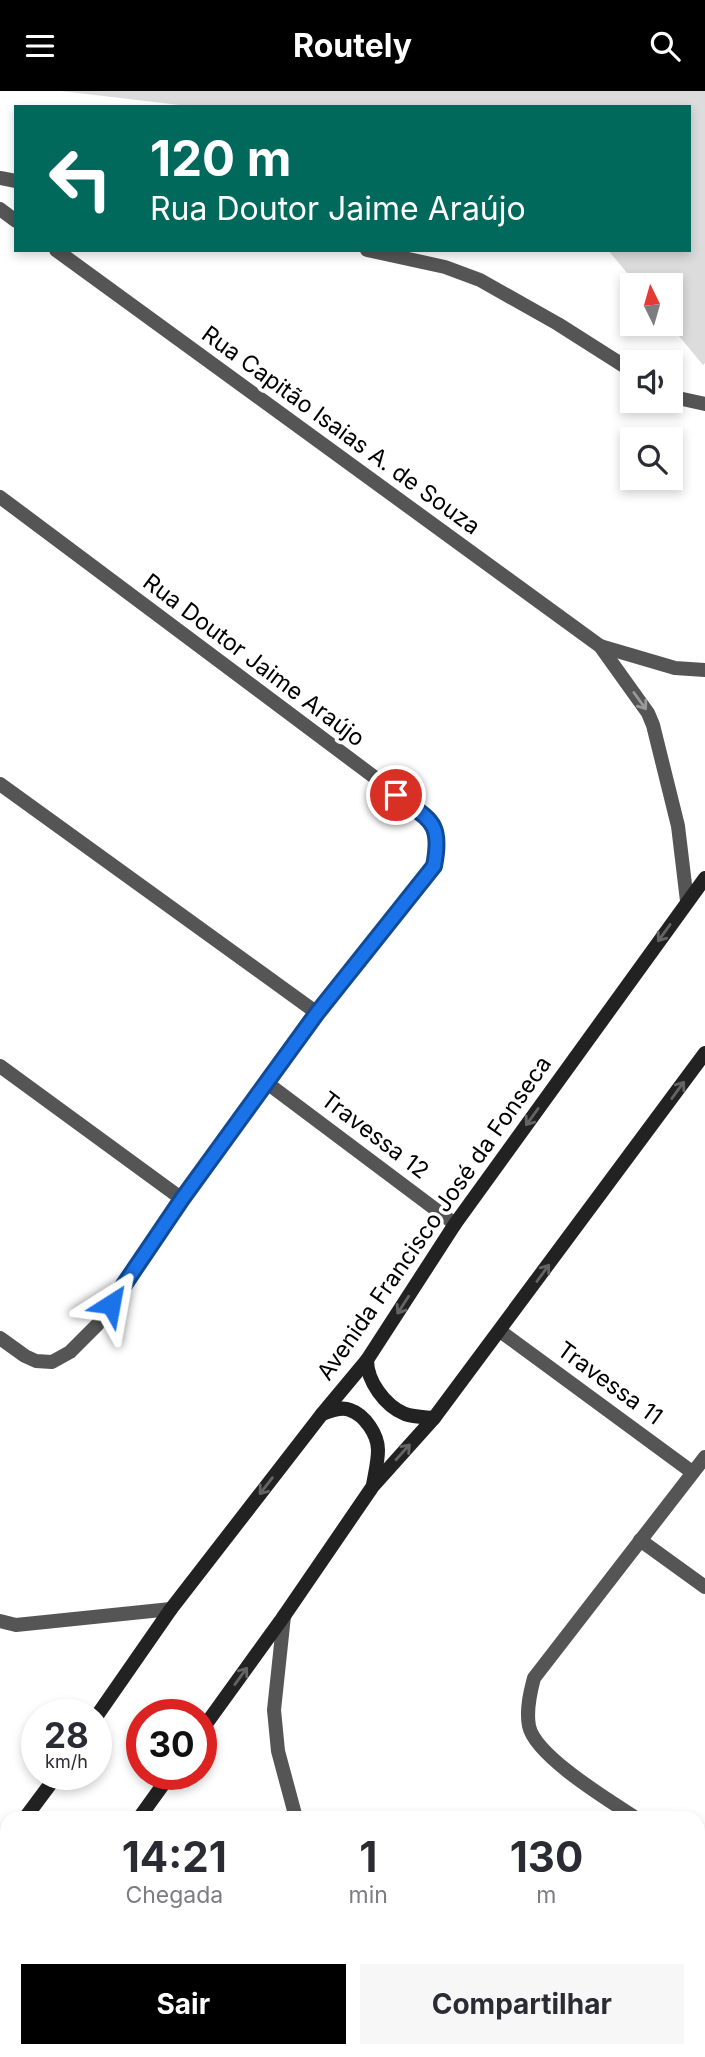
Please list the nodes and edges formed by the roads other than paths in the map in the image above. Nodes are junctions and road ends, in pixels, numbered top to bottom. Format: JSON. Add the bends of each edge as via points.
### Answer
{"nodes":[{"id":1,"x":60,"y":252,"type":"edge"},
{"id":2,"x":376,"y":252,"type":"edge"},
{"id":3,"x":620,"y":363,"type":"edge"},
{"id":4,"x":683,"y":399,"type":"edge"},
{"id":5,"x":705,"y":404,"type":"edge"},
{"id":6,"x":0,"y":497,"type":"edge"},
{"id":7,"x":600,"y":646,"type":"junction"},
{"id":8,"x":705,"y":670,"type":"edge"},
{"id":9,"x":0,"y":784,"type":"edge"},
{"id":10,"x":705,"y":878,"type":"edge"},
{"id":11,"x":687,"y":901,"type":"junction"},
{"id":12,"x":317,"y":1013,"type":"junction"},
{"id":13,"x":705,"y":1053,"type":"edge"},
{"id":14,"x":0,"y":1066,"type":"edge"},
{"id":15,"x":267,"y":1083,"type":"junction"},
{"id":16,"x":182,"y":1199,"type":"junction"},
{"id":17,"x":455,"y":1224,"type":"junction"},
{"id":18,"x":500,"y":1331,"type":"junction"},
{"id":19,"x":0,"y":1338,"type":"edge"},
{"id":20,"x":367,"y":1360,"type":"junction"},
{"id":21,"x":322,"y":1414,"type":"junction"},
{"id":22,"x":434,"y":1418,"type":"junction"},
{"id":23,"x":705,"y":1457,"type":"edge"},
{"id":24,"x":692,"y":1472,"type":"junction"},
{"id":25,"x":373,"y":1486,"type":"junction"},
{"id":26,"x":640,"y":1540,"type":"junction"},
{"id":27,"x":705,"y":1587,"type":"edge"},
{"id":28,"x":171,"y":1609,"type":"junction"},
{"id":29,"x":284,"y":1616,"type":"junction"},
{"id":30,"x":0,"y":1621,"type":"edge"},
{"id":31,"x":108,"y":1699,"type":"edge"},
{"id":32,"x":217,"y":1709,"type":"edge"},
{"id":33,"x":46,"y":1790,"type":"edge"},
{"id":34,"x":159,"y":1790,"type":"edge"},
{"id":35,"x":30,"y":1811,"type":"edge"},
{"id":36,"x":144,"y":1811,"type":"edge"},
{"id":37,"x":294,"y":1811,"type":"edge"},
{"id":38,"x":626,"y":1811,"type":"edge"}],
"edges":[{"from":1,"to":7,"type":"street","name":"Rua Capitão Isaias A. de Souza"},
{"from":2,"to":3,"type":"street","via":[[480,280]]},
{"from":4,"to":5,"type":"street"},
{"from":6,"to":12,"type":"street","name":"Rua Doutor Jaime Araújo","via":[[432,823],[438,837],[434,866]]},
{"from":7,"to":8,"type":"street","name":"Rua Capitão Isaias A. de Souza","via":[[675,668]]},
{"from":7,"to":11,"type":"street","name":"Rua Capitão Isaias A. de Souza","one_way":true,"via":[[653,725],[678,826]]},
{"from":9,"to":12,"type":"street"},
{"from":10,"to":11,"type":"main road","name":"Avenida Francisco José da Fonseca"},
{"from":11,"to":17,"type":"main road","name":"Avenida Francisco José da Fonseca","one_way":true},
{"from":12,"to":15,"type":"street","name":"Rua Doutor Jaime Araújo"},
{"from":18,"to":13,"type":"main road","one_way":true},
{"from":14,"to":16,"type":"street"},
{"from":15,"to":16,"type":"street","name":"Rua Doutor Jaime Araújo"},
{"from":15,"to":17,"type":"street","name":"Travessa 12"},
{"from":16,"to":19,"type":"street","name":"Rua Doutor Jaime Araújo","via":[[96,1325],[70,1352],[52,1361],[36,1361]]},
{"from":17,"to":20,"type":"main road","name":"Avenida Francisco José da Fonseca","one_way":true},
{"from":18,"to":22,"type":"main road"},
{"from":18,"to":24,"type":"street","name":"Travessa 11"},
{"from":20,"to":21,"type":"main road","name":"Avenida Francisco José da Fonseca"},
{"from":20,"to":22,"type":"main road","via":[[376,1388],[394,1408],[407,1415]]},
{"from":21,"to":25,"type":"main road","via":[[349,1409],[373,1431],[378,1448]]},
{"from":21,"to":28,"type":"main road","name":"Avenida Francisco José da Fonseca","one_way":true},
{"from":25,"to":22,"type":"main road","one_way":true},
{"from":23,"to":24,"type":"street"},
{"from":24,"to":26,"type":"street"},
{"from":25,"to":29,"type":"main road"},
{"from":26,"to":27,"type":"street"},
{"from":26,"to":38,"type":"street","via":[[534,1678],[528,1711],[537,1745]]},
{"from":28,"to":30,"type":"street","via":[[16,1625]]},
{"from":28,"to":31,"type":"main road","name":"Avenida Francisco José da Fonseca"},
{"from":32,"to":29,"type":"main road","one_way":true},
{"from":29,"to":37,"type":"street","via":[[274,1710],[278,1751]]},
{"from":33,"to":35,"type":"main road"},
{"from":34,"to":36,"type":"main road"}]}
